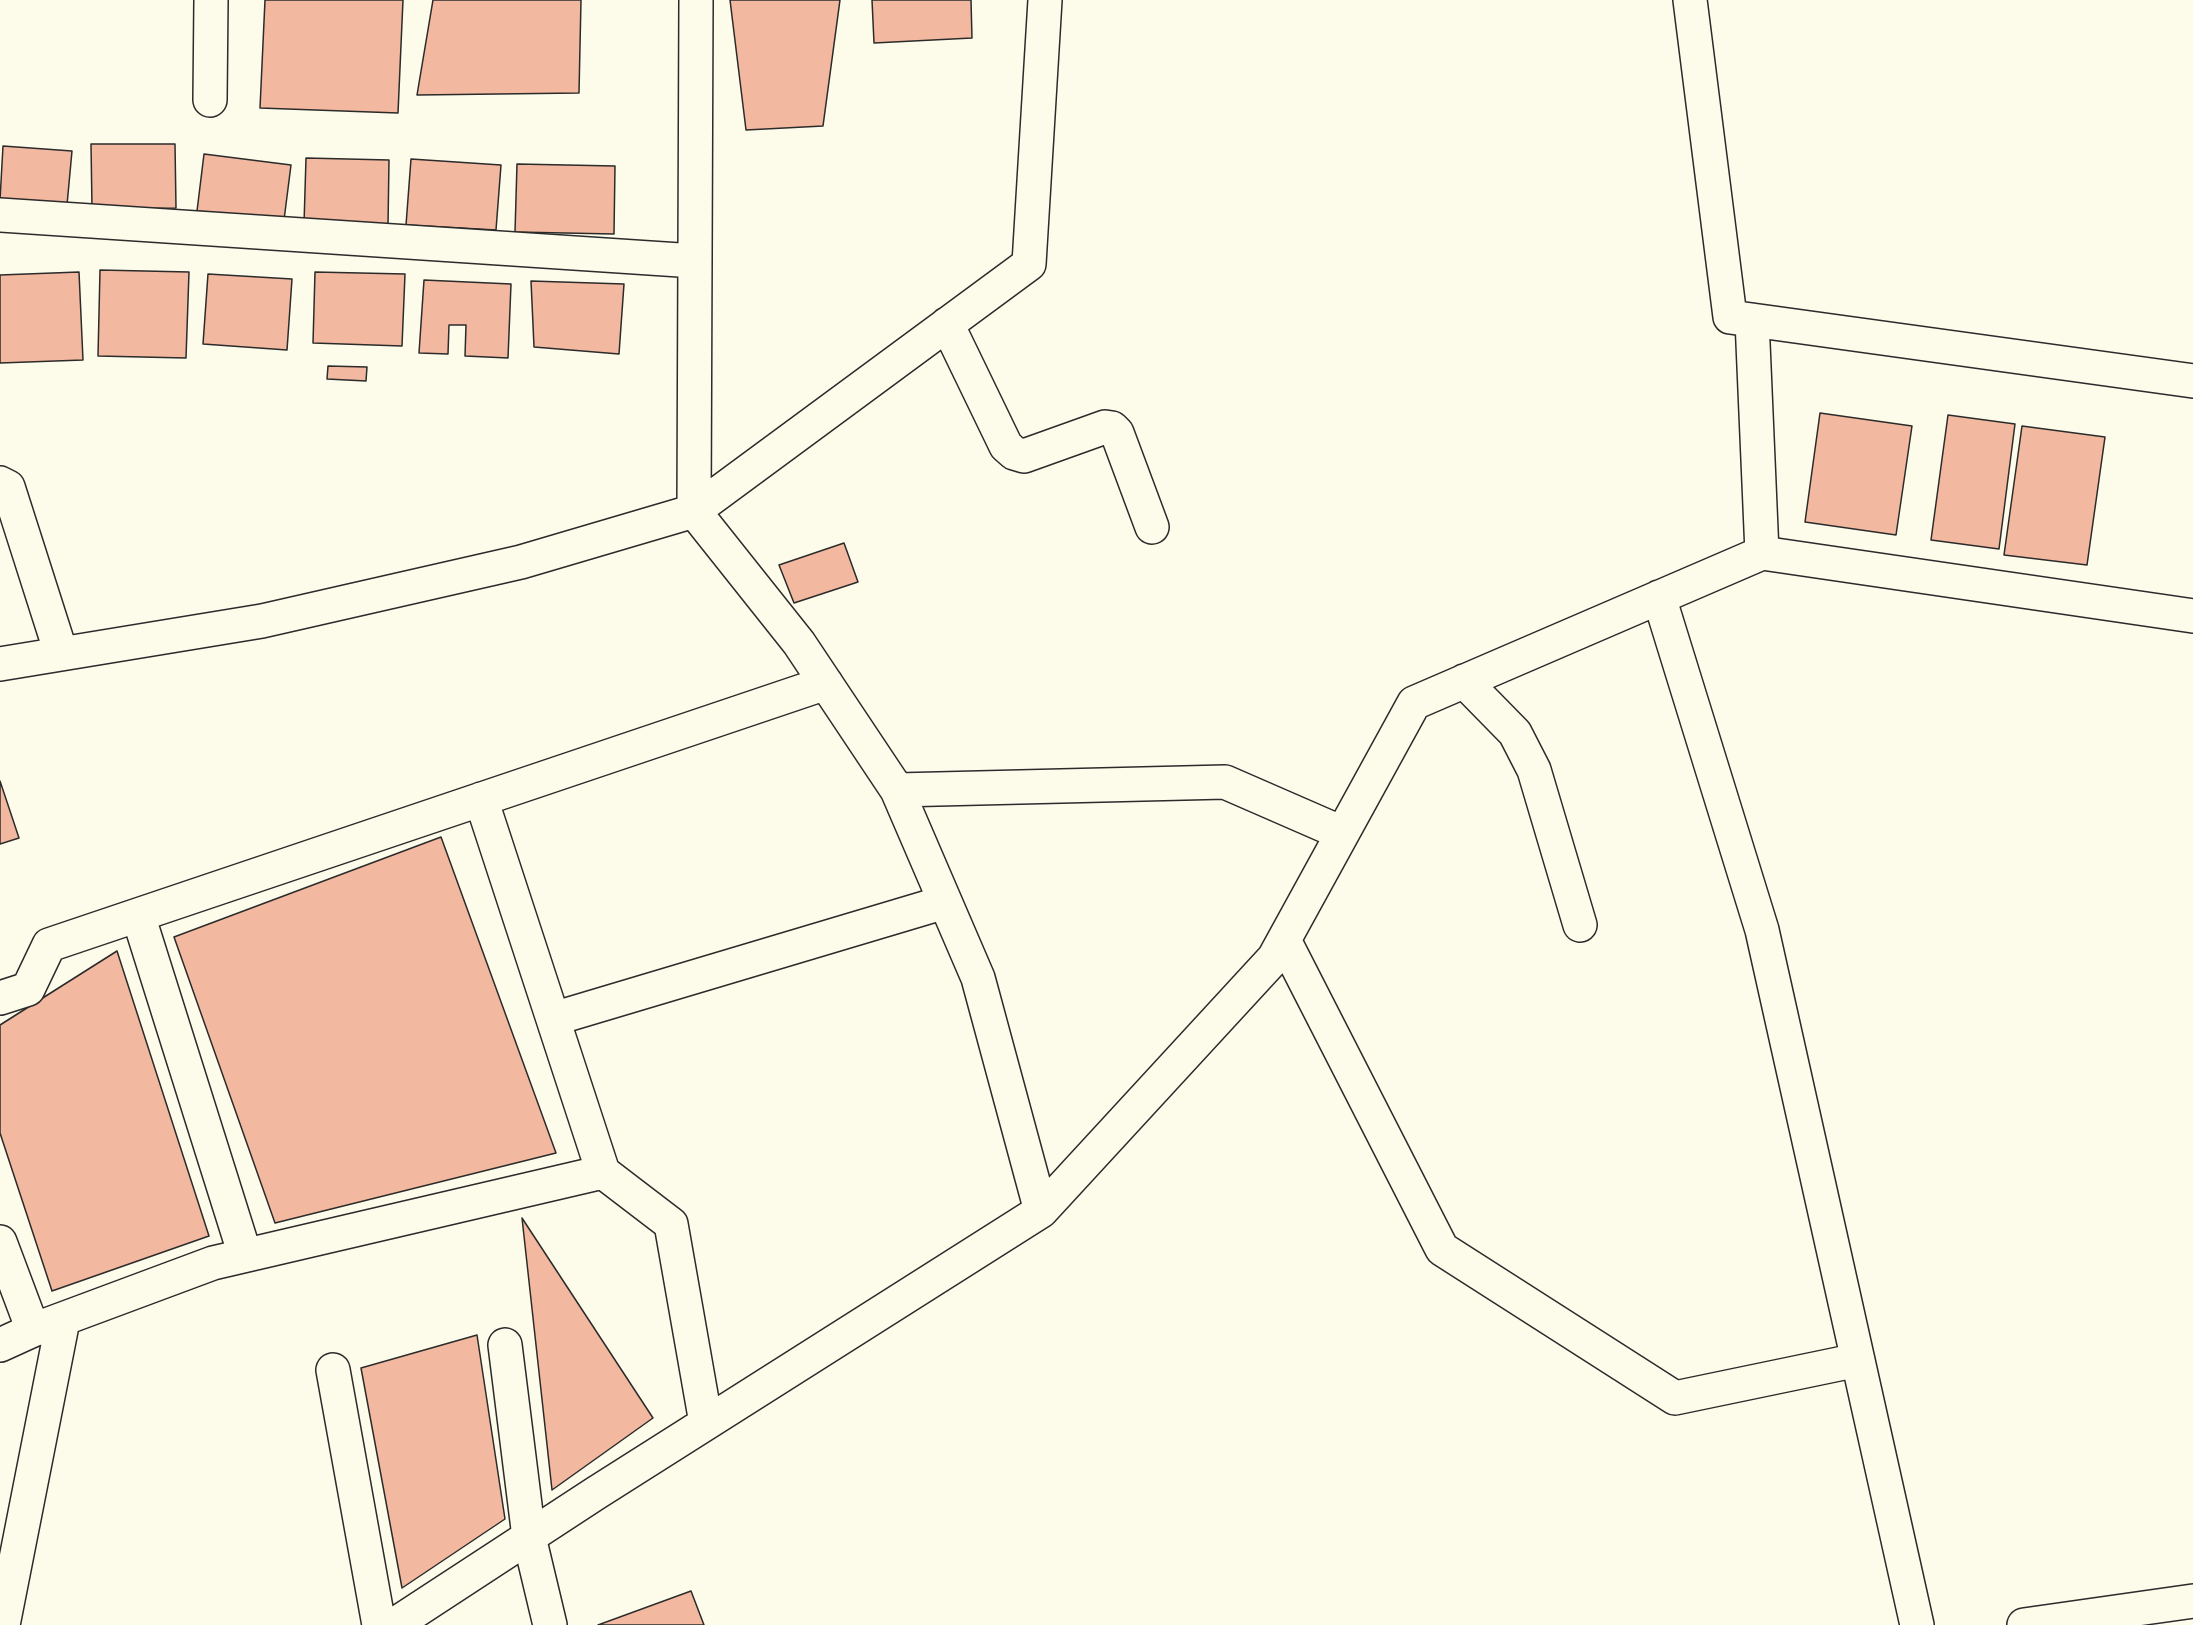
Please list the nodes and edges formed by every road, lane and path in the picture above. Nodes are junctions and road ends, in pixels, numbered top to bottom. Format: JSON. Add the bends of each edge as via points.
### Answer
{"nodes":[{"id":1,"x":212,"y":0,"type":"edge"},
{"id":2,"x":696,"y":0,"type":"edge"},
{"id":3,"x":1045,"y":0,"type":"edge"},
{"id":4,"x":1690,"y":0,"type":"edge"},
{"id":5,"x":210,"y":100,"type":"dead end"},
{"id":6,"x":0,"y":215,"type":"edge"},
{"id":7,"x":695,"y":261,"type":"junction"},
{"id":8,"x":1752,"y":320,"type":"junction"},
{"id":9,"x":947,"y":324,"type":"junction"},
{"id":10,"x":2193,"y":381,"type":"edge"},
{"id":11,"x":0,"y":483,"type":"edge"},
{"id":12,"x":694,"y":511,"type":"junction"},
{"id":13,"x":1152,"y":527,"type":"dead end"},
{"id":14,"x":1762,"y":553,"type":"junction"},
{"id":15,"x":1659,"y":597,"type":"junction"},
{"id":16,"x":2193,"y":616,"type":"edge"},
{"id":17,"x":62,"y":653,"type":"junction"},
{"id":18,"x":0,"y":664,"type":"edge"},
{"id":19,"x":1464,"y":681,"type":"junction"},
{"id":20,"x":826,"y":683,"type":"junction"},
{"id":21,"x":897,"y":790,"type":"junction"},
{"id":22,"x":481,"y":799,"type":"junction"},
{"id":23,"x":1342,"y":833,"type":"junction"},
{"id":24,"x":945,"y":902,"type":"junction"},
{"id":25,"x":138,"y":915,"type":"junction"},
{"id":26,"x":1580,"y":925,"type":"dead end"},
{"id":27,"x":1284,"y":940,"type":"junction"},
{"id":28,"x":0,"y":998,"type":"edge"},
{"id":29,"x":553,"y":1019,"type":"junction"},
{"id":30,"x":603,"y":1172,"type":"junction"},
{"id":31,"x":1041,"y":1211,"type":"junction"},
{"id":32,"x":0,"y":1242,"type":"edge"},
{"id":33,"x":245,"y":1255,"type":"junction"},
{"id":34,"x":48,"y":1325,"type":"junction"},
{"id":35,"x":0,"y":1345,"type":"edge"},
{"id":36,"x":505,"y":1345,"type":"dead end"},
{"id":37,"x":1858,"y":1360,"type":"junction"},
{"id":38,"x":333,"y":1370,"type":"dead end"},
{"id":39,"x":706,"y":1423,"type":"junction"},
{"id":40,"x":529,"y":1537,"type":"junction"},
{"id":41,"x":5,"y":1571,"type":"edge"},
{"id":42,"x":2193,"y":1601,"type":"edge"},
{"id":43,"x":3,"y":1625,"type":"edge"},
{"id":44,"x":379,"y":1625,"type":"edge"},
{"id":45,"x":394,"y":1625,"type":"edge"},
{"id":46,"x":550,"y":1625,"type":"edge"},
{"id":47,"x":1917,"y":1625,"type":"edge"},
{"id":48,"x":2024,"y":1625,"type":"edge"}],
"edges":[{"from":1,"to":5,"type":"street"},
{"from":2,"to":7,"type":"street"},
{"from":3,"to":9,"type":"street","via":[[1029,264]]},
{"from":4,"to":8,"type":"street","via":[[1730,317]]},
{"from":6,"to":7,"type":"street"},
{"from":7,"to":12,"type":"street"},
{"from":8,"to":10,"type":"street"},
{"from":8,"to":14,"type":"street"},
{"from":9,"to":12,"type":"street"},
{"from":9,"to":13,"type":"street","via":[[1006,446],[1024,456],[1105,427],[1112,428]]},
{"from":11,"to":17,"type":"street","via":[[8,487]]},
{"from":12,"to":17,"type":"street","via":[[521,562],[262,621]]},
{"from":12,"to":20,"type":"street"},
{"from":14,"to":15,"type":"street"},
{"from":14,"to":16,"type":"street"},
{"from":15,"to":19,"type":"street"},
{"from":15,"to":37,"type":"street","via":[[1762,930]]},
{"from":17,"to":18,"type":"street"},
{"from":19,"to":23,"type":"street","via":[[1414,703]]},
{"from":19,"to":26,"type":"street","via":[[1515,733],[1534,770]]},
{"from":20,"to":21,"type":"street"},
{"from":20,"to":22,"type":"street"},
{"from":21,"to":23,"type":"street","via":[[1226,782]]},
{"from":21,"to":24,"type":"street"},
{"from":22,"to":25,"type":"street"},
{"from":22,"to":29,"type":"street"},
{"from":23,"to":27,"type":"street"},
{"from":24,"to":29,"type":"street"},
{"from":24,"to":31,"type":"street","via":[[978,978]]},
{"from":25,"to":28,"type":"street","via":[[49,945],[28,989]]},
{"from":25,"to":33,"type":"street"},
{"from":27,"to":31,"type":"street","via":[[1275,958]]},
{"from":27,"to":37,"type":"street","via":[[1442,1249],[1675,1398]]},
{"from":29,"to":30,"type":"street"},
{"from":30,"to":33,"type":"street"},
{"from":30,"to":39,"type":"street","via":[[671,1224]]},
{"from":31,"to":39,"type":"street"},
{"from":32,"to":34,"type":"street"},
{"from":33,"to":34,"type":"street","via":[[213,1263]]},
{"from":34,"to":35,"type":"street"},
{"from":34,"to":41,"type":"street"},
{"from":36,"to":40,"type":"street"},
{"from":37,"to":47,"type":"street"},
{"from":38,"to":44,"type":"street"},
{"from":39,"to":40,"type":"street"},
{"from":40,"to":45,"type":"street"},
{"from":40,"to":46,"type":"street"},
{"from":41,"to":43,"type":"street"},
{"from":42,"to":48,"type":"street"}]}
